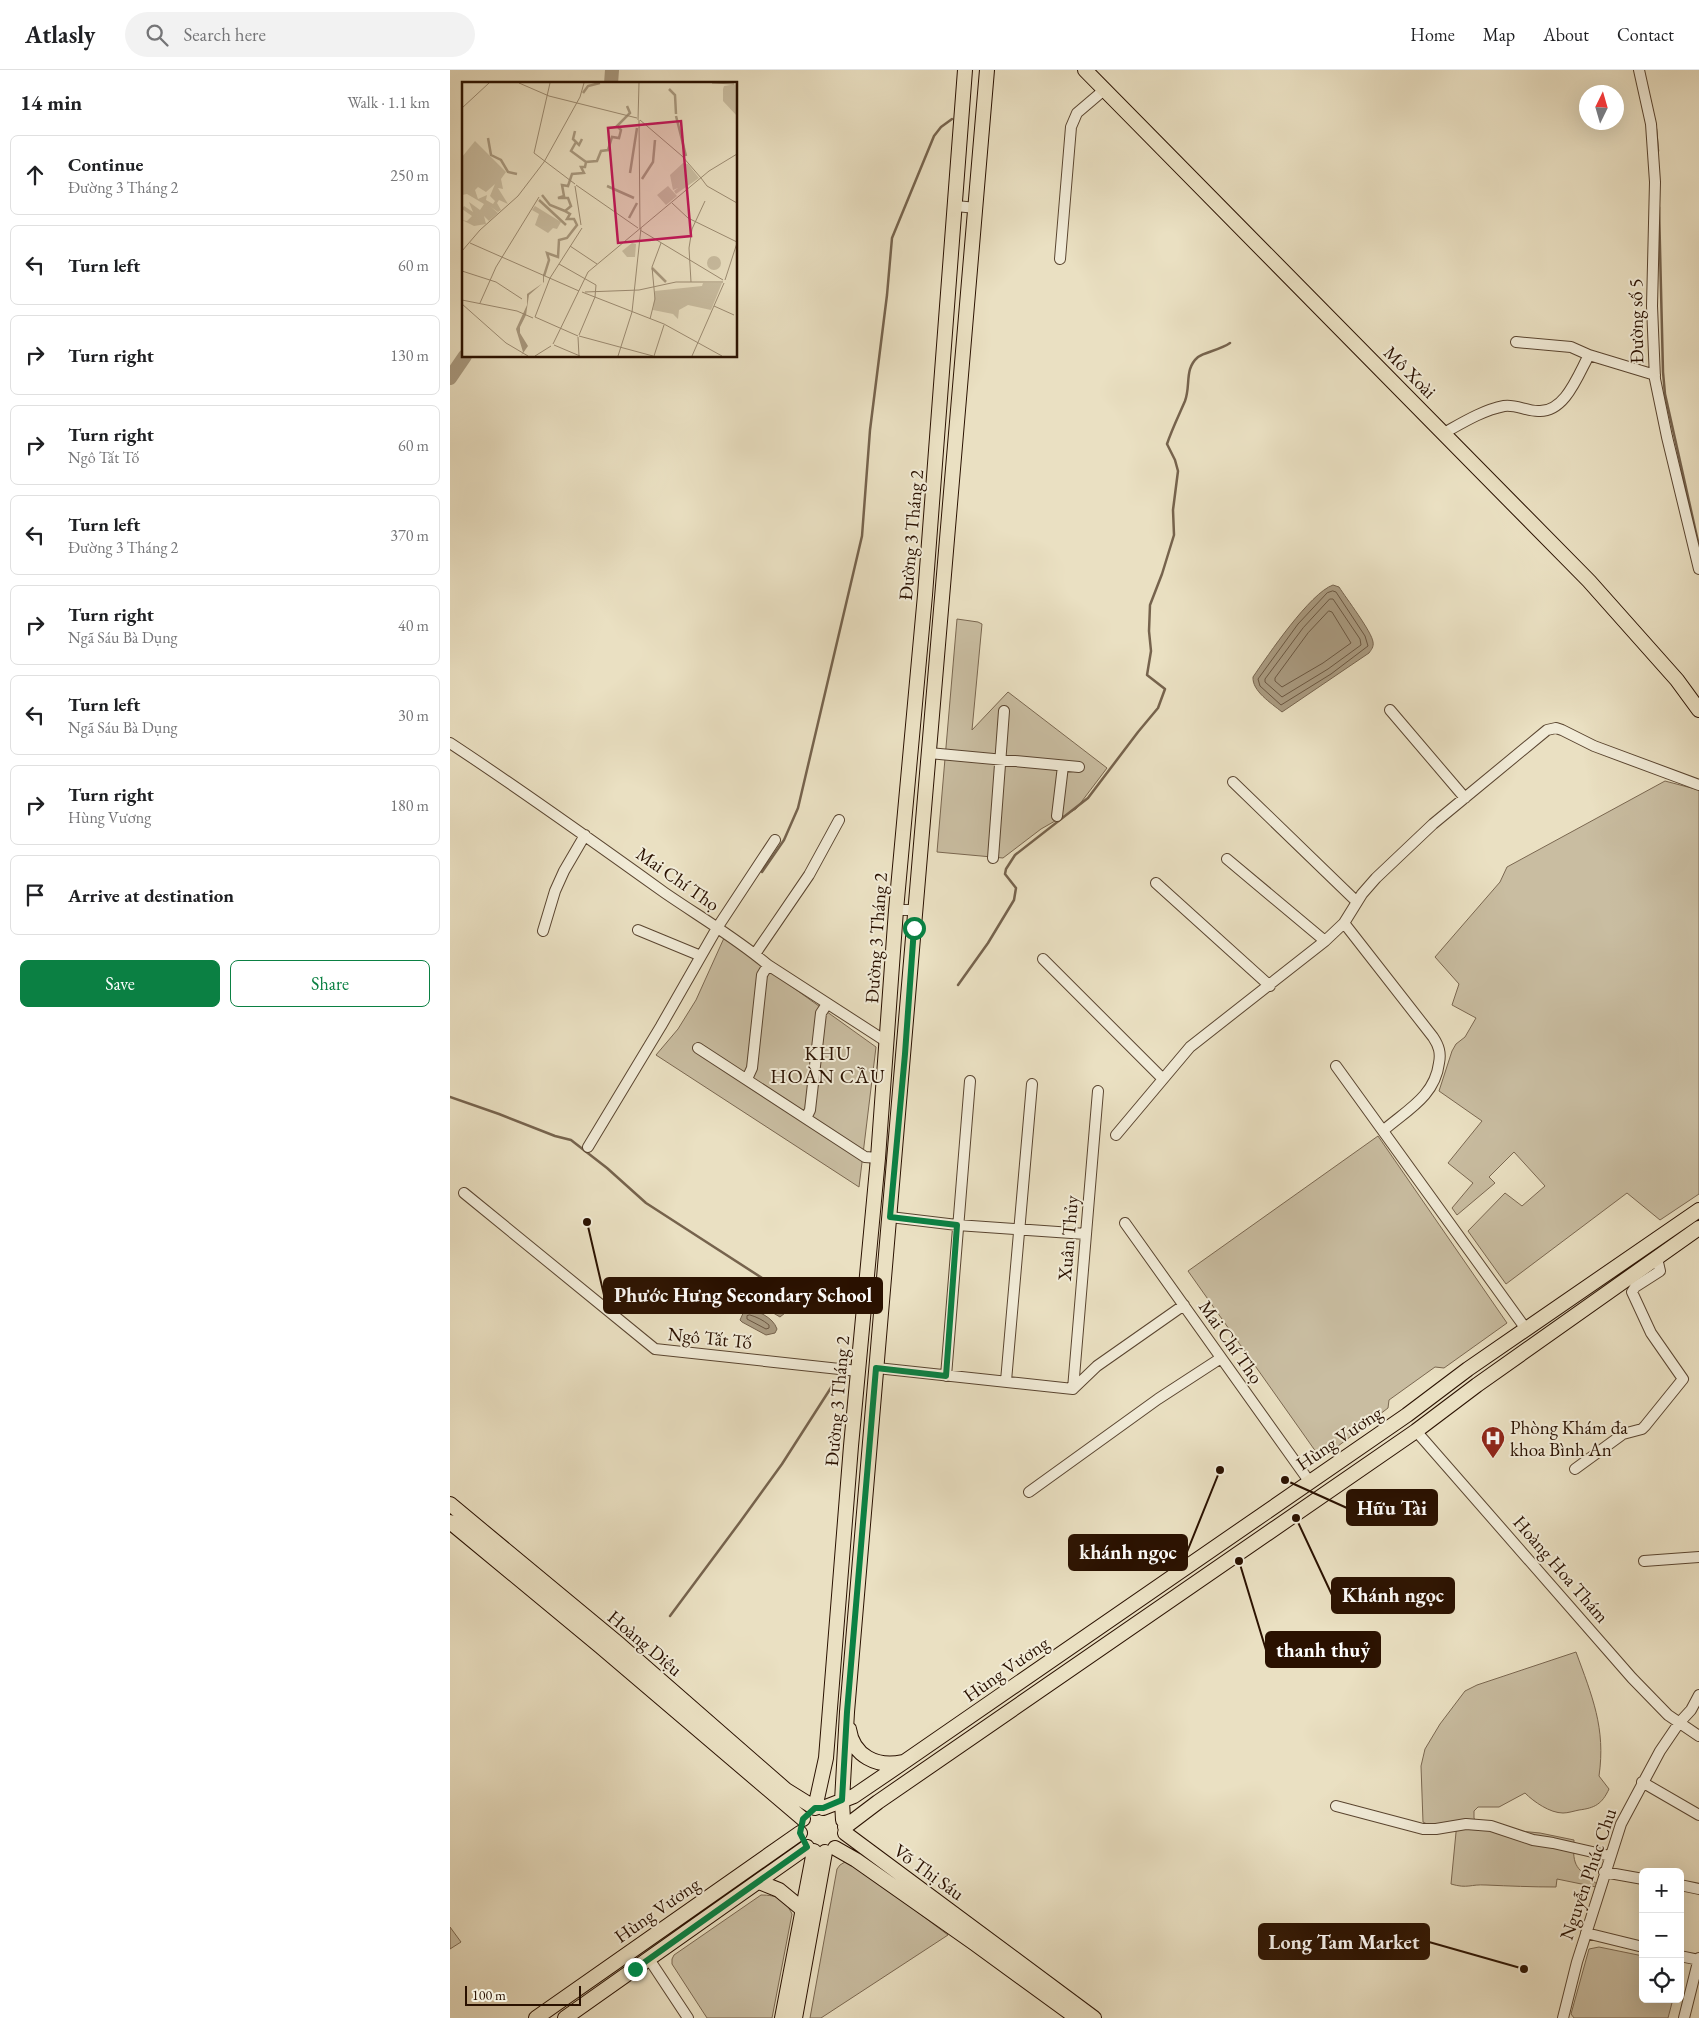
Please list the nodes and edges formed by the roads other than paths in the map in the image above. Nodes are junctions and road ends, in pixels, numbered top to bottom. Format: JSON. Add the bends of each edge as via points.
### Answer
{"nodes":[{"id":1,"x":965,"y":70,"type":"edge"},
{"id":2,"x":987,"y":70,"type":"edge"},
{"id":3,"x":1085,"y":70,"type":"edge"},
{"id":4,"x":1639,"y":70,"type":"edge"},
{"id":5,"x":1104,"y":90,"type":"junction"},
{"id":6,"x":956,"y":206,"type":"junction"},
{"id":7,"x":976,"y":208,"type":"junction"},
{"id":8,"x":1060,"y":259,"type":"dead end"},
{"id":9,"x":1516,"y":342,"type":"dead end"},
{"id":10,"x":1589,"y":355,"type":"junction"},
{"id":11,"x":1655,"y":375,"type":"junction"},
{"id":12,"x":1444,"y":433,"type":"junction"},
{"id":13,"x":1699,"y":569,"type":"edge"},
{"id":14,"x":925,"y":595,"type":"junction"},
{"id":15,"x":942,"y":598,"type":"junction"},
{"id":16,"x":1390,"y":710,"type":"dead end"},
{"id":17,"x":1699,"y":710,"type":"edge"},
{"id":18,"x":1004,"y":711,"type":"dead end"},
{"id":19,"x":450,"y":742,"type":"edge"},
{"id":20,"x":929,"y":753,"type":"junction"},
{"id":21,"x":1001,"y":760,"type":"junction"},
{"id":22,"x":1063,"y":766,"type":"junction"},
{"id":23,"x":1079,"y":767,"type":"dead end"},
{"id":24,"x":1233,"y":782,"type":"dead end"},
{"id":25,"x":1699,"y":785,"type":"edge"},
{"id":26,"x":1465,"y":798,"type":"junction"},
{"id":27,"x":1057,"y":816,"type":"dead end"},
{"id":28,"x":839,"y":820,"type":"dead end"},
{"id":29,"x":585,"y":835,"type":"junction"},
{"id":30,"x":775,"y":840,"type":"dead end"},
{"id":31,"x":993,"y":858,"type":"dead end"},
{"id":32,"x":1228,"y":859,"type":"dead end"},
{"id":33,"x":1156,"y":883,"type":"dead end"},
{"id":34,"x":1357,"y":902,"type":"junction"},
{"id":35,"x":896,"y":910,"type":"junction"},
{"id":36,"x":915,"y":910,"type":"junction"},
{"id":37,"x":1344,"y":923,"type":"junction"},
{"id":38,"x":717,"y":928,"type":"junction"},
{"id":39,"x":638,"y":930,"type":"dead end"},
{"id":40,"x":543,"y":931,"type":"dead end"},
{"id":41,"x":1326,"y":941,"type":"junction"},
{"id":42,"x":755,"y":954,"type":"junction"},
{"id":43,"x":701,"y":956,"type":"junction"},
{"id":44,"x":1043,"y":959,"type":"dead end"},
{"id":45,"x":768,"y":966,"type":"junction"},
{"id":46,"x":1270,"y":986,"type":"junction"},
{"id":47,"x":827,"y":1004,"type":"junction"},
{"id":48,"x":887,"y":1042,"type":"junction"},
{"id":49,"x":698,"y":1048,"type":"dead end"},
{"id":50,"x":1336,"y":1066,"type":"dead end"},
{"id":51,"x":747,"y":1079,"type":"junction"},
{"id":52,"x":1163,"y":1079,"type":"junction"},
{"id":53,"x":970,"y":1081,"type":"dead end"},
{"id":54,"x":1032,"y":1084,"type":"dead end"},
{"id":55,"x":1098,"y":1091,"type":"dead end"},
{"id":56,"x":806,"y":1118,"type":"junction"},
{"id":57,"x":1384,"y":1130,"type":"junction"},
{"id":58,"x":1116,"y":1135,"type":"dead end"},
{"id":59,"x":588,"y":1147,"type":"dead end"},
{"id":60,"x":878,"y":1158,"type":"junction"},
{"id":61,"x":464,"y":1194,"type":"dead end"},
{"id":62,"x":1699,"y":1210,"type":"edge"},
{"id":63,"x":890,"y":1217,"type":"junction"},
{"id":64,"x":1125,"y":1223,"type":"dead end"},
{"id":65,"x":957,"y":1225,"type":"junction"},
{"id":66,"x":1699,"y":1228,"type":"edge"},
{"id":67,"x":1020,"y":1230,"type":"junction"},
{"id":68,"x":1086,"y":1234,"type":"junction"},
{"id":69,"x":1657,"y":1258,"type":"junction"},
{"id":70,"x":1184,"y":1305,"type":"junction"},
{"id":71,"x":1526,"y":1328,"type":"junction"},
{"id":72,"x":1537,"y":1343,"type":"junction"},
{"id":73,"x":1221,"y":1358,"type":"junction"},
{"id":74,"x":876,"y":1368,"type":"junction"},
{"id":75,"x":858,"y":1371,"type":"junction"},
{"id":76,"x":946,"y":1376,"type":"junction"},
{"id":77,"x":1006,"y":1382,"type":"junction"},
{"id":78,"x":1073,"y":1389,"type":"junction"},
{"id":79,"x":1406,"y":1415,"type":"junction"},
{"id":80,"x":1416,"y":1431,"type":"junction"},
{"id":81,"x":1575,"y":1469,"type":"dead end"},
{"id":82,"x":1308,"y":1481,"type":"junction"},
{"id":83,"x":1029,"y":1492,"type":"dead end"},
{"id":84,"x":1318,"y":1498,"type":"junction"},
{"id":85,"x":450,"y":1504,"type":"edge"},
{"id":86,"x":450,"y":1522,"type":"edge"},
{"id":87,"x":490,"y":1546,"type":"junction"},
{"id":88,"x":1699,"y":1558,"type":"edge"},
{"id":89,"x":1644,"y":1561,"type":"dead end"},
{"id":90,"x":1191,"y":1563,"type":"junction"},
{"id":91,"x":1201,"y":1579,"type":"junction"},
{"id":92,"x":1699,"y":1695,"type":"edge"},
{"id":93,"x":847,"y":1712,"type":"junction"},
{"id":94,"x":1679,"y":1723,"type":"junction"},
{"id":95,"x":1699,"y":1736,"type":"edge"},
{"id":96,"x":904,"y":1762,"type":"junction"},
{"id":97,"x":1642,"y":1782,"type":"junction"},
{"id":98,"x":842,"y":1800,"type":"junction"},
{"id":99,"x":1336,"y":1806,"type":"dead end"},
{"id":100,"x":819,"y":1808,"type":"junction"},
{"id":101,"x":1699,"y":1814,"type":"edge"},
{"id":102,"x":803,"y":1819,"type":"junction"},
{"id":103,"x":844,"y":1827,"type":"junction"},
{"id":104,"x":800,"y":1833,"type":"junction"},
{"id":105,"x":820,"y":1850,"type":"junction"},
{"id":106,"x":1610,"y":1856,"type":"junction"},
{"id":107,"x":1604,"y":1872,"type":"junction"},
{"id":108,"x":1639,"y":1877,"type":"edge"},
{"id":109,"x":759,"y":1882,"type":"junction"},
{"id":110,"x":1684,"y":1886,"type":"edge"},
{"id":111,"x":1699,"y":1889,"type":"edge"},
{"id":112,"x":802,"y":1909,"type":"junction"},
{"id":113,"x":1586,"y":1933,"type":"junction"},
{"id":114,"x":1639,"y":1946,"type":"edge"},
{"id":115,"x":1684,"y":1957,"type":"edge"},
{"id":116,"x":650,"y":1959,"type":"junction"},
{"id":117,"x":1699,"y":1959,"type":"edge"},
{"id":118,"x":536,"y":2018,"type":"edge"},
{"id":119,"x":565,"y":2018,"type":"edge"},
{"id":120,"x":688,"y":2018,"type":"edge"},
{"id":121,"x":782,"y":2018,"type":"edge"},
{"id":122,"x":795,"y":2018,"type":"edge"},
{"id":123,"x":1077,"y":2018,"type":"edge"},
{"id":124,"x":1094,"y":2018,"type":"edge"},
{"id":125,"x":1563,"y":2018,"type":"edge"},
{"id":126,"x":1684,"y":2018,"type":"edge"}],
"edges":[{"from":1,"to":6,"type":"main road","name":"Đường 3 Tháng 2"},
{"from":2,"to":7,"type":"main road","name":"Đường 3 Tháng 2"},
{"from":3,"to":5,"type":"main road","name":"Mô Xoài"},
{"from":4,"to":11,"type":"street","name":"Đường số 5","via":[[1651,124],[1655,182],[1652,306]]},
{"from":5,"to":8,"type":"street","via":[[1077,113],[1071,127]]},
{"from":5,"to":12,"type":"main road","name":"Mô Xoài"},
{"from":6,"to":7,"type":"street"},
{"from":6,"to":14,"type":"main road","name":"Đường 3 Tháng 2"},
{"from":7,"to":15,"type":"main road","name":"Đường 3 Tháng 2"},
{"from":9,"to":10,"type":"street","via":[[1571,347]]},
{"from":10,"to":11,"type":"street"},
{"from":10,"to":12,"type":"street","via":[[1567,393],[1551,410],[1539,412],[1504,406]]},
{"from":11,"to":13,"type":"street","name":"Đường số 5"},
{"from":12,"to":17,"type":"main road","name":"Mô Xoài","via":[[1589,581],[1677,680]]},
{"from":14,"to":15,"type":"street"},
{"from":14,"to":35,"type":"main road","name":"Đường 3 Tháng 2"},
{"from":15,"to":20,"type":"main road","name":"Đường 3 Tháng 2"},
{"from":16,"to":26,"type":"street"},
{"from":18,"to":21,"type":"street"},
{"from":19,"to":29,"type":"street","name":"Mai Chí Thọ"},
{"from":20,"to":21,"type":"street"},
{"from":20,"to":36,"type":"main road","name":"Đường 3 Tháng 2"},
{"from":21,"to":22,"type":"street"},
{"from":21,"to":31,"type":"street"},
{"from":22,"to":23,"type":"street"},
{"from":22,"to":27,"type":"street"},
{"from":24,"to":34,"type":"street"},
{"from":25,"to":26,"type":"street","via":[[1551,728]]},
{"from":26,"to":34,"type":"street","via":[[1376,878]]},
{"from":28,"to":42,"type":"street","via":[[809,874]]},
{"from":29,"to":38,"type":"street","name":"Mai Chí Thọ"},
{"from":29,"to":40,"type":"street","via":[[554,891]]},
{"from":30,"to":38,"type":"street"},
{"from":32,"to":41,"type":"street"},
{"from":33,"to":46,"type":"street"},
{"from":34,"to":37,"type":"street"},
{"from":35,"to":36,"type":"street"},
{"from":35,"to":48,"type":"main road","name":"Đường 3 Tháng 2"},
{"from":36,"to":63,"type":"main road","name":"Đường 3 Tháng 2"},
{"from":37,"to":41,"type":"street"},
{"from":37,"to":57,"type":"street","via":[[1433,1037],[1440,1051],[1437,1076],[1431,1089]]},
{"from":38,"to":42,"type":"street","name":"Mai Chí Thọ"},
{"from":38,"to":43,"type":"street"},
{"from":39,"to":43,"type":"street"},
{"from":41,"to":46,"type":"street"},
{"from":42,"to":45,"type":"street","name":"Mai Chí Thọ"},
{"from":43,"to":59,"type":"street"},
{"from":44,"to":52,"type":"street"},
{"from":45,"to":47,"type":"street","name":"Mai Chí Thọ"},
{"from":45,"to":51,"type":"street","via":[[762,975],[752,1068]]},
{"from":46,"to":52,"type":"street","via":[[1190,1047]]},
{"from":47,"to":48,"type":"street","name":"Mai Chí Thọ"},
{"from":47,"to":56,"type":"street","via":[[821,1013],[810,1110]]},
{"from":48,"to":60,"type":"main road","name":"Đường 3 Tháng 2"},
{"from":49,"to":51,"type":"street"},
{"from":50,"to":57,"type":"street"},
{"from":51,"to":56,"type":"street"},
{"from":52,"to":58,"type":"street"},
{"from":53,"to":65,"type":"street"},
{"from":54,"to":67,"type":"street"},
{"from":55,"to":68,"type":"street","name":"Xuân Thủy"},
{"from":56,"to":60,"type":"street","via":[[865,1158]]},
{"from":57,"to":71,"type":"street"},
{"from":60,"to":75,"type":"main road","name":"Đường 3 Tháng 2"},
{"from":61,"to":75,"type":"street","name":"Ngô Tất Tố","via":[[655,1350]]},
{"from":62,"to":71,"type":"main road","name":"Hùng Vương"},
{"from":63,"to":65,"type":"street"},
{"from":63,"to":74,"type":"main road","name":"Đường 3 Tháng 2"},
{"from":64,"to":70,"type":"street","name":"Mai Chí Thọ"},
{"from":65,"to":67,"type":"street"},
{"from":65,"to":76,"type":"street"},
{"from":66,"to":69,"type":"main road","name":"Hùng Vương"},
{"from":67,"to":68,"type":"street"},
{"from":67,"to":77,"type":"street"},
{"from":68,"to":78,"type":"street","name":"Xuân Thủy"},
{"from":69,"to":72,"type":"main road","name":"Hùng Vương"},
{"from":69,"to":81,"type":"street","via":[[1660,1271],[1632,1292],[1651,1333],[1683,1379],[1642,1429],[1623,1434]]},
{"from":70,"to":73,"type":"street","name":"Mai Chí Thọ"},
{"from":70,"to":78,"type":"street","via":[[1097,1366]]},
{"from":71,"to":72,"type":"main road"},
{"from":71,"to":79,"type":"main road","name":"Hùng Vương"},
{"from":72,"to":80,"type":"main road","name":"Hùng Vương"},
{"from":73,"to":82,"type":"street","name":"Mai Chí Thọ"},
{"from":73,"to":83,"type":"street"},
{"from":74,"to":76,"type":"street"},
{"from":74,"to":93,"type":"main road","name":"Đường 3 Tháng 2"},
{"from":75,"to":100,"type":"main road","name":"Đường 3 Tháng 2","via":[[826,1758]]},
{"from":76,"to":77,"type":"street"},
{"from":77,"to":78,"type":"street"},
{"from":79,"to":80,"type":"main road","name":"Hoàng Hoa Thám"},
{"from":79,"to":82,"type":"main road","name":"Hùng Vương"},
{"from":80,"to":84,"type":"main road","name":"Hùng Vương"},
{"from":80,"to":94,"type":"street","name":"Hoàng Hoa Thám","via":[[1632,1678]]},
{"from":82,"to":84,"type":"main road"},
{"from":82,"to":90,"type":"main road","name":"Hùng Vương"},
{"from":84,"to":91,"type":"main road","name":"Hùng Vương"},
{"from":85,"to":87,"type":"main road","name":"Hoàng Diệu"},
{"from":86,"to":87,"type":"main road","name":"Hoàng Diệu"},
{"from":87,"to":100,"type":"main road","name":"Hoàng Diệu","via":[[620,1645],[786,1790]]},
{"from":87,"to":102,"type":"main road","name":"Hoàng Diệu"},
{"from":88,"to":89,"type":"street"},
{"from":90,"to":91,"type":"main road"},
{"from":90,"to":96,"type":"main road","name":"Hùng Vương"},
{"from":91,"to":103,"type":"main road","name":"Hùng Vương"},
{"from":92,"to":94,"type":"street","name":"Nguyễn Phúc Chu"},
{"from":93,"to":96,"type":"main road","via":[[850,1736],[866,1759],[893,1765]]},
{"from":93,"to":98,"type":"main road","name":"Đường 3 Tháng 2"},
{"from":94,"to":95,"type":"street","name":"Hoàng Hoa Thám"},
{"from":94,"to":97,"type":"street","name":"Nguyễn Phúc Chu"},
{"from":96,"to":98,"type":"main road","name":"Hùng Vương","via":[[854,1796]]},
{"from":97,"to":101,"type":"street"},
{"from":97,"to":106,"type":"street","name":"Nguyễn Phúc Chu","via":[[1621,1824]]},
{"from":98,"to":100,"type":"main road","name":"Hùng Vương"},
{"from":98,"to":103,"type":"main road","name":"Đường 3 Tháng 2"},
{"from":99,"to":106,"type":"street","via":[[1423,1829],[1466,1824],[1491,1826],[1528,1839]]},
{"from":100,"to":102,"type":"main road"},
{"from":100,"to":103,"type":"main road","via":[[832,1809]]},
{"from":102,"to":104,"type":"main road"},
{"from":103,"to":105,"type":"main road","via":[[840,1843]]},
{"from":103,"to":124,"type":"main road"},
{"from":104,"to":105,"type":"main road"},
{"from":104,"to":118,"type":"main road","name":"Hùng Vương"},
{"from":105,"to":109,"type":"main road","name":"Hùng Vương"},
{"from":105,"to":112,"type":"main road"},
{"from":105,"to":122,"type":"main road"},
{"from":105,"to":123,"type":"main road","via":[[856,1860]]},
{"from":106,"to":107,"type":"street","name":"Nguyễn Phúc Chu"},
{"from":107,"to":108,"type":"street"},
{"from":107,"to":113,"type":"street","name":"Nguyễn Phúc Chu"},
{"from":109,"to":112,"type":"main road","via":[[779,1890]]},
{"from":109,"to":116,"type":"main road","name":"Hùng Vương"},
{"from":110,"to":111,"type":"street"},
{"from":112,"to":121,"type":"main road"},
{"from":113,"to":114,"type":"street"},
{"from":113,"to":125,"type":"street","name":"Nguyễn Phúc Chu"},
{"from":115,"to":117,"type":"street"},
{"from":116,"to":119,"type":"main road","name":"Hùng Vương"},
{"from":116,"to":120,"type":"street"},
{"from":117,"to":126,"type":"street"}]}
